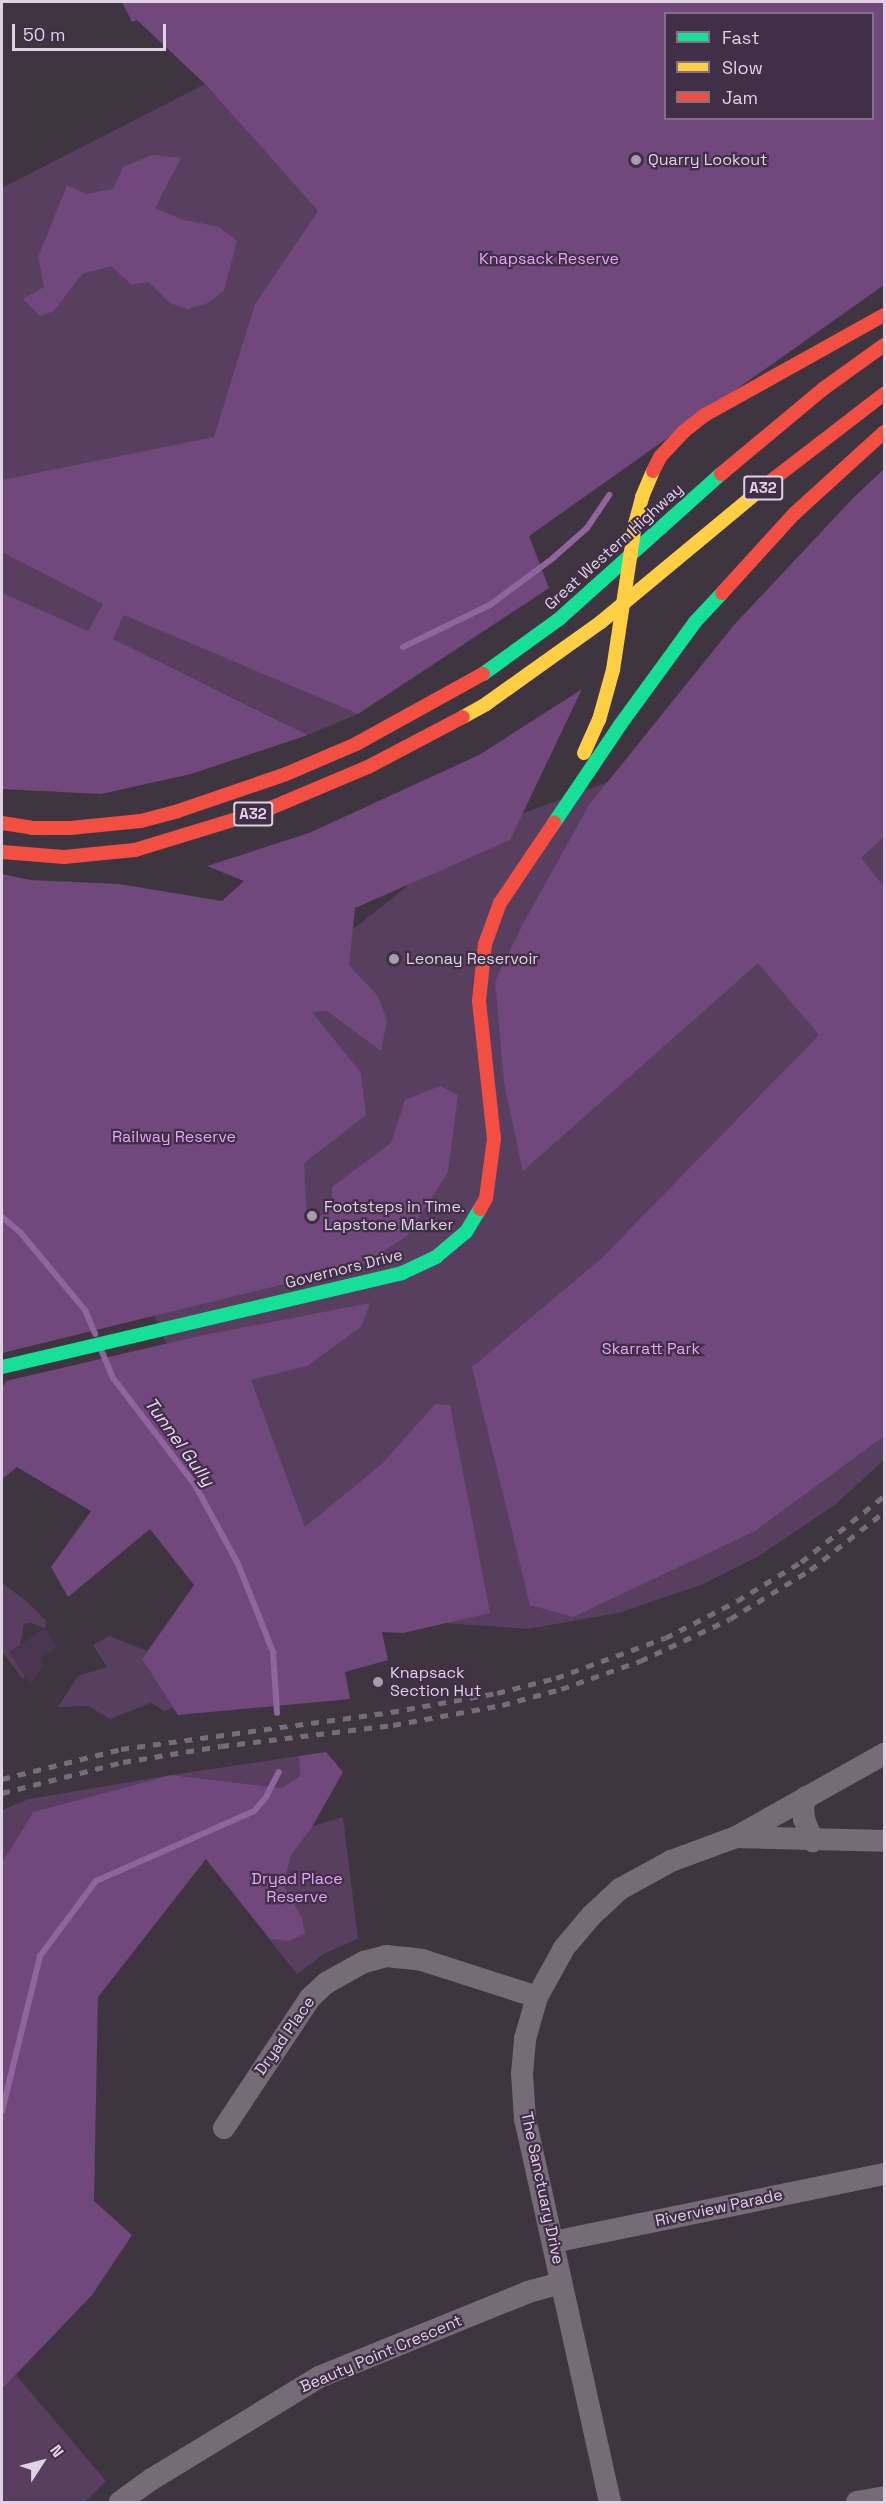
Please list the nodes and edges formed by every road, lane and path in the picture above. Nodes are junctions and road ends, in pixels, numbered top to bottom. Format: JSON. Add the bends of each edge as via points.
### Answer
{"nodes":[{"id":1,"x":885,"y":315,"type":"edge"},
{"id":2,"x":885,"y":345,"type":"edge"},
{"id":3,"x":885,"y":394,"type":"edge"},
{"id":4,"x":885,"y":432,"type":"edge"},
{"id":5,"x":2,"y":823,"type":"edge"},
{"id":6,"x":2,"y":852,"type":"edge"},
{"id":7,"x":515,"y":877,"type":"junction"},
{"id":8,"x":2,"y":1367,"type":"edge"},
{"id":9,"x":885,"y":1754,"type":"edge"},
{"id":10,"x":806,"y":1797,"type":"junction"},
{"id":11,"x":736,"y":1837,"type":"junction"},
{"id":12,"x":813,"y":1841,"type":"junction"},
{"id":13,"x":885,"y":1841,"type":"edge"},
{"id":14,"x":537,"y":1997,"type":"junction"},
{"id":15,"x":224,"y":2128,"type":"dead end"},
{"id":16,"x":885,"y":2174,"type":"edge"},
{"id":17,"x":553,"y":2242,"type":"junction"},
{"id":18,"x":561,"y":2283,"type":"junction"},
{"id":19,"x":885,"y":2497,"type":"edge"},
{"id":20,"x":120,"y":2502,"type":"edge"},
{"id":21,"x":610,"y":2502,"type":"edge"},
{"id":22,"x":857,"y":2502,"type":"edge"}],
"edges":[{"from":1,"to":7,"type":"main road","via":[[705,415],[660,457],[642,496],[635,524],[618,645],[605,703],[583,754],[544,818]]},
{"from":2,"to":5,"type":"main road","name":"Great Western Highway","number":"A32","via":[[788,418],[558,620],[487,672],[356,744],[222,798],[141,820],[70,828]]},
{"from":3,"to":6,"type":"main road","number":"A32","via":[[601,622],[486,704],[420,741],[266,810],[135,850],[64,857]]},
{"from":4,"to":7,"type":"main road","via":[[794,514],[695,622]]},
{"from":7,"to":8,"type":"main road","name":"Governors Drive","via":[[490,929],[481,968],[479,1017],[494,1161],[486,1198],[472,1224],[443,1252],[402,1273]]},
{"from":9,"to":10,"type":"street"},
{"from":10,"to":11,"type":"street"},
{"from":10,"to":12,"type":"street","via":[[804,1819]]},
{"from":11,"to":12,"type":"street","name":"The Sanctuary Drive"},
{"from":11,"to":14,"type":"street","name":"The Sanctuary Drive","via":[[671,1861],[620,1889],[564,1947]]},
{"from":12,"to":13,"type":"street","name":"The Sanctuary Drive"},
{"from":14,"to":15,"type":"street","name":"Dryad Place","via":[[422,1960],[386,1956],[364,1962],[326,1983],[310,1998]]},
{"from":14,"to":17,"type":"street","name":"The Sanctuary Drive","via":[[525,2039],[525,2120]]},
{"from":16,"to":17,"type":"street","name":"Riverview Parade"},
{"from":17,"to":18,"type":"street","name":"The Sanctuary Drive"},
{"from":18,"to":20,"type":"street","name":"Beauty Point Crescent","via":[[528,2292],[319,2377]]},
{"from":18,"to":21,"type":"street","name":"The Sanctuary Drive"},
{"from":19,"to":22,"type":"street"}]}
